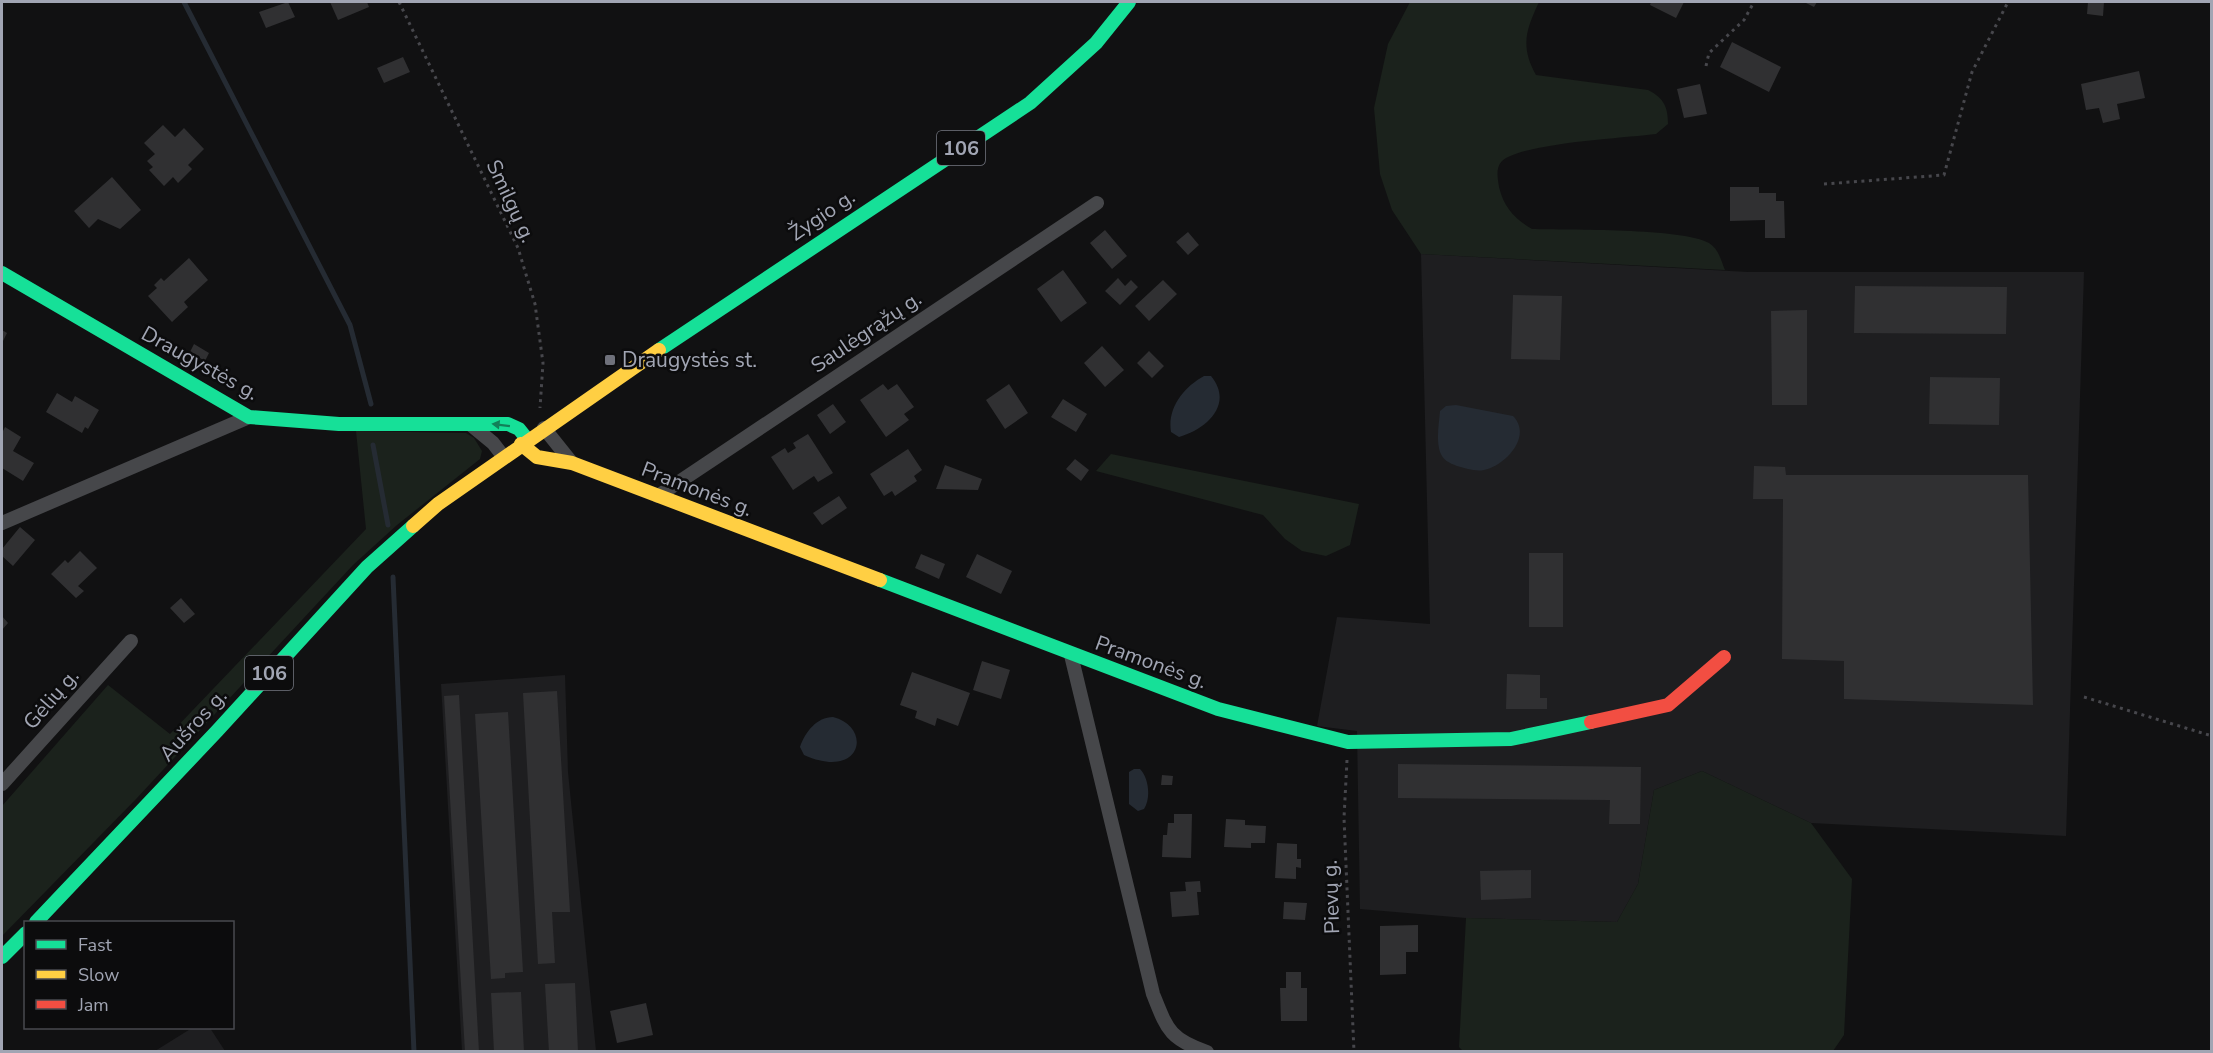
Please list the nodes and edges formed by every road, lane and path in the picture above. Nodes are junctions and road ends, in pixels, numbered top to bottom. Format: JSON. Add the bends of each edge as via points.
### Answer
{"nodes":[{"id":1,"x":399,"y":2,"type":"edge"},
{"id":2,"x":1129,"y":2,"type":"edge"},
{"id":3,"x":1754,"y":2,"type":"edge"},
{"id":4,"x":2008,"y":2,"type":"edge"},
{"id":5,"x":1706,"y":66,"type":"dead end"},
{"id":6,"x":1824,"y":183,"type":"dead end"},
{"id":7,"x":1097,"y":202,"type":"dead end"},
{"id":8,"x":2,"y":273,"type":"edge"},
{"id":9,"x":249,"y":417,"type":"junction"},
{"id":10,"x":470,"y":424,"type":"junction"},
{"id":11,"x":544,"y":428,"type":"junction"},
{"id":12,"x":524,"y":441,"type":"junction"},
{"id":13,"x":503,"y":456,"type":"junction"},
{"id":14,"x":572,"y":463,"type":"junction"},
{"id":15,"x":658,"y":496,"type":"junction"},
{"id":16,"x":2,"y":523,"type":"edge"},
{"id":17,"x":131,"y":641,"type":"dead end"},
{"id":18,"x":1071,"y":655,"type":"junction"},
{"id":19,"x":1724,"y":657,"type":"dead end"},
{"id":20,"x":2084,"y":697,"type":"dead end"},
{"id":21,"x":2211,"y":736,"type":"edge"},
{"id":22,"x":1348,"y":742,"type":"junction"},
{"id":23,"x":2,"y":784,"type":"edge"},
{"id":24,"x":37,"y":921,"type":"edge"},
{"id":25,"x":24,"y":935,"type":"edge"},
{"id":26,"x":2,"y":957,"type":"edge"},
{"id":27,"x":1208,"y":1052,"type":"edge"},
{"id":28,"x":1354,"y":1052,"type":"edge"}],
"edges":[{"from":1,"to":11,"type":"path","name":"Smilgų g.","via":[[518,248],[535,304],[543,363],[539,400]]},
{"from":2,"to":11,"type":"street","name":"Žygio g.","number":"106","via":[[1078,63],[1030,103]]},
{"from":3,"to":5,"type":"path","via":[[1744,20],[1709,53]]},
{"from":4,"to":6,"type":"path","via":[[1971,72],[1944,176]]},
{"from":7,"to":15,"type":"street","name":"Saulėgrąžų g."},
{"from":8,"to":9,"type":"street","name":"Draugystės g."},
{"from":9,"to":10,"type":"street","name":"Draugystės g.","via":[[339,424]]},
{"from":9,"to":16,"type":"street"},
{"from":12,"to":10,"type":"street","name":"Draugystės g.","one_way":true,"via":[[519,429],[508,424]]},
{"from":10,"to":13,"type":"street"},
{"from":11,"to":12,"type":"street","name":"Žygio g.","number":"106"},
{"from":11,"to":14,"type":"street"},
{"from":12,"to":13,"type":"street","name":"Aušros g.","number":"106"},
{"from":12,"to":14,"type":"street","name":"Pramonės g.","via":[[529,454]]},
{"from":13,"to":24,"type":"street","name":"Aušros g.","number":"106","via":[[438,504],[367,567]]},
{"from":14,"to":15,"type":"street","name":"Pramonės g."},
{"from":15,"to":18,"type":"street","name":"Pramonės g."},
{"from":17,"to":23,"type":"street","name":"Gėlių g."},
{"from":18,"to":22,"type":"street","name":"Pramonės g.","via":[[1218,709]]},
{"from":18,"to":27,"type":"street","via":[[1153,994],[1167,1030]]},
{"from":19,"to":22,"type":"street","name":"Pramonės g.","via":[[1668,705],[1511,739]]},
{"from":20,"to":21,"type":"path"},
{"from":22,"to":28,"type":"path","name":"Pievų g.","via":[[1344,818]]},
{"from":25,"to":26,"type":"street"}]}
